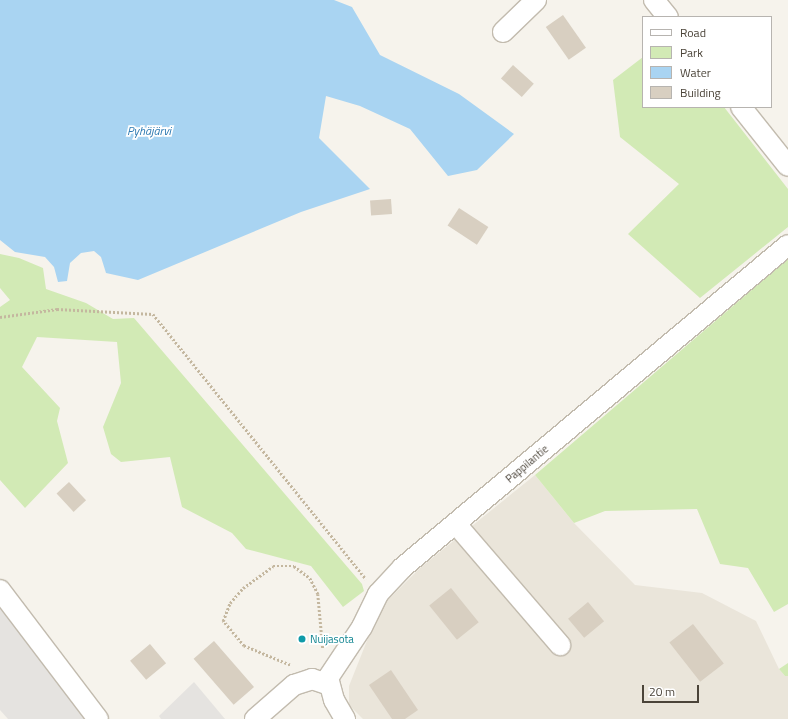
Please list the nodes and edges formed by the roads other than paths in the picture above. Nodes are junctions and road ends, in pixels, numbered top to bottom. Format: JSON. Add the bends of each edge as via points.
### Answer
{"nodes":[{"id":1,"x":536,"y":0,"type":"edge"},
{"id":2,"x":503,"y":32,"type":"dead end"},
{"id":3,"x":742,"y":108,"type":"edge"},
{"id":4,"x":788,"y":166,"type":"edge"},
{"id":5,"x":788,"y":245,"type":"edge"},
{"id":6,"x":456,"y":524,"type":"junction"},
{"id":7,"x":0,"y":590,"type":"edge"},
{"id":8,"x":560,"y":645,"type":"dead end"},
{"id":9,"x":323,"y":681,"type":"junction"},
{"id":10,"x":98,"y":719,"type":"edge"},
{"id":11,"x":255,"y":719,"type":"edge"},
{"id":12,"x":345,"y":719,"type":"edge"}],
"edges":[{"from":1,"to":2,"type":"street"},
{"from":3,"to":4,"type":"street"},
{"from":5,"to":6,"type":"street","name":"Pappilantie"},
{"from":6,"to":8,"type":"street"},
{"from":6,"to":9,"type":"street","name":"Pappilantie","via":[[402,568],[378,594],[362,627]]},
{"from":7,"to":10,"type":"street"},
{"from":9,"to":11,"type":"street","via":[[294,684]]},
{"from":9,"to":12,"type":"street"}]}
